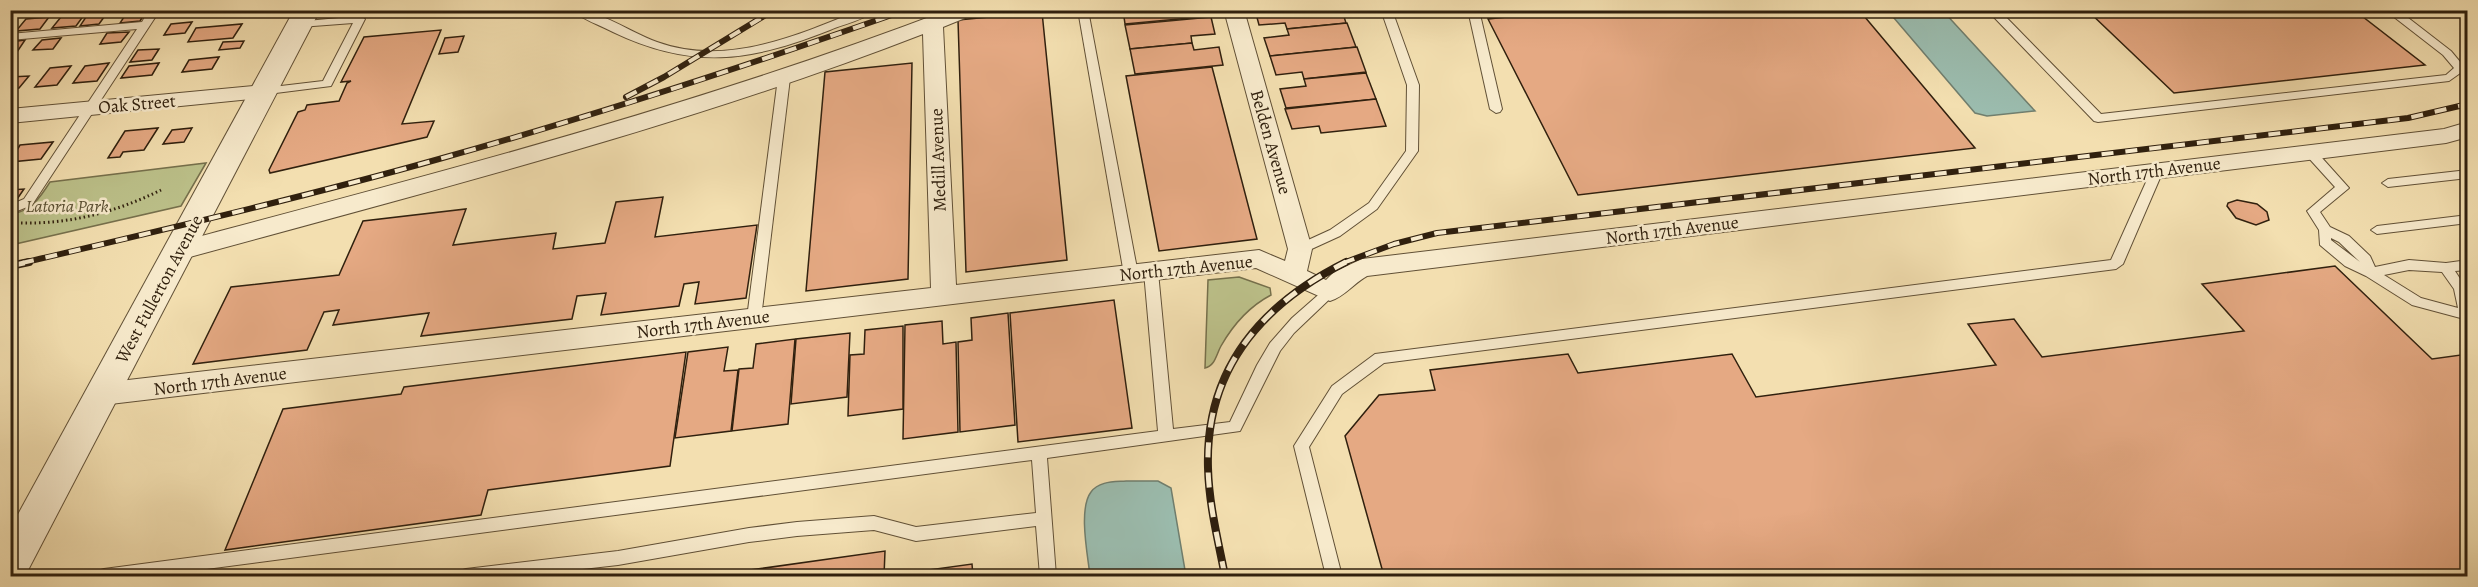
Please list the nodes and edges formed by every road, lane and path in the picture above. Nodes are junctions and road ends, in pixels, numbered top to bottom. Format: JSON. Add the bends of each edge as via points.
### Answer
{"nodes":[{"id":1,"x":155,"y":10,"type":"edge"},
{"id":2,"x":577,"y":10,"type":"edge"},
{"id":3,"x":871,"y":10,"type":"edge"},
{"id":4,"x":968,"y":10,"type":"edge"},
{"id":5,"x":1083,"y":10,"type":"edge"},
{"id":6,"x":1234,"y":10,"type":"edge"},
{"id":7,"x":1386,"y":10,"type":"edge"},
{"id":8,"x":1473,"y":10,"type":"edge"},
{"id":9,"x":1992,"y":10,"type":"edge"},
{"id":10,"x":2390,"y":10,"type":"edge"},
{"id":11,"x":304,"y":17,"type":"edge"},
{"id":12,"x":146,"y":25,"type":"junction"},
{"id":13,"x":933,"y":25,"type":"junction"},
{"id":14,"x":10,"y":37,"type":"edge"},
{"id":15,"x":784,"y":78,"type":"junction"},
{"id":16,"x":264,"y":92,"type":"junction"},
{"id":17,"x":90,"y":108,"type":"junction"},
{"id":18,"x":1496,"y":109,"type":"dead end"},
{"id":19,"x":10,"y":116,"type":"edge"},
{"id":20,"x":2468,"y":129,"type":"edge"},
{"id":21,"x":2310,"y":152,"type":"junction"},
{"id":22,"x":2157,"y":171,"type":"junction"},
{"id":23,"x":2468,"y":174,"type":"edge"},
{"id":24,"x":2388,"y":183,"type":"dead end"},
{"id":25,"x":161,"y":190,"type":"dead end"},
{"id":26,"x":10,"y":210,"type":"edge"},
{"id":27,"x":2468,"y":219,"type":"edge"},
{"id":28,"x":19,"y":223,"type":"dead end"},
{"id":29,"x":2377,"y":230,"type":"dead end"},
{"id":30,"x":1300,"y":249,"type":"junction"},
{"id":31,"x":179,"y":251,"type":"junction"},
{"id":32,"x":2468,"y":265,"type":"edge"},
{"id":33,"x":2446,"y":268,"type":"junction"},
{"id":34,"x":1141,"y":273,"type":"junction"},
{"id":35,"x":2371,"y":273,"type":"junction"},
{"id":36,"x":1294,"y":274,"type":"junction"},
{"id":37,"x":1330,"y":292,"type":"junction"},
{"id":38,"x":944,"y":296,"type":"junction"},
{"id":39,"x":2467,"y":315,"type":"edge"},
{"id":40,"x":754,"y":318,"type":"junction"},
{"id":41,"x":102,"y":394,"type":"junction"},
{"id":42,"x":1166,"y":436,"type":"junction"},
{"id":43,"x":1039,"y":453,"type":"junction"},
{"id":44,"x":1044,"y":519,"type":"junction"},
{"id":45,"x":10,"y":567,"type":"edge"},
{"id":46,"x":104,"y":576,"type":"edge"},
{"id":47,"x":466,"y":576,"type":"edge"},
{"id":48,"x":1048,"y":576,"type":"edge"},
{"id":49,"x":1334,"y":576,"type":"edge"}],
"edges":[{"from":1,"to":12,"type":"lane"},
{"from":2,"to":3,"type":"lane","via":[[665,48],[715,57],[765,48]]},
{"from":4,"to":13,"type":"street"},
{"from":5,"to":34,"type":"lane"},
{"from":6,"to":30,"type":"street","name":"Belden Avenue"},
{"from":7,"to":30,"type":"lane","via":[[1413,85],[1412,151],[1373,206],[1335,233]]},
{"from":8,"to":18,"type":"lane"},
{"from":9,"to":10,"type":"lane","via":[[2098,118],[2449,78],[2460,69],[2447,53]]},
{"from":11,"to":16,"type":"street","name":"West Fullerton Avenue"},
{"from":11,"to":16,"type":"lane","via":[[360,19],[327,84]]},
{"from":12,"to":14,"type":"lane"},
{"from":12,"to":17,"type":"lane"},
{"from":13,"to":15,"type":"street"},
{"from":13,"to":38,"type":"street","name":"Medill Avenue"},
{"from":15,"to":31,"type":"street","via":[[527,157]]},
{"from":15,"to":40,"type":"lane"},
{"from":16,"to":17,"type":"street","name":"Oak Street"},
{"from":16,"to":31,"type":"street","name":"West Fullerton Avenue"},
{"from":17,"to":19,"type":"street","name":"Oak Street"},
{"from":17,"to":26,"type":"lane","via":[[28,202]]},
{"from":20,"to":21,"type":"street","name":"North 17th Avenue","via":[[2446,136]]},
{"from":21,"to":22,"type":"street","name":"North 17th Avenue"},
{"from":21,"to":35,"type":"lane","via":[[2343,188],[2313,211],[2325,230],[2325,242],[2350,263]]},
{"from":22,"to":37,"type":"street","name":"North 17th Avenue","via":[[1362,268]]},
{"from":22,"to":49,"type":"lane","via":[[2116,264],[1380,358],[1337,390],[1301,446]]},
{"from":23,"to":24,"type":"lane"},
{"from":25,"to":28,"type":"path","via":[[100,215],[55,224]]},
{"from":27,"to":29,"type":"lane"},
{"from":30,"to":36,"type":"street","name":"Belden Avenue"},
{"from":31,"to":41,"type":"street","name":"West Fullerton Avenue"},
{"from":32,"to":33,"type":"lane"},
{"from":33,"to":35,"type":"lane","via":[[2409,265]]},
{"from":33,"to":39,"type":"lane","via":[[2460,288]]},
{"from":34,"to":36,"type":"street","name":"North 17th Avenue","via":[[1259,259]]},
{"from":34,"to":38,"type":"street","name":"North 17th Avenue"},
{"from":34,"to":42,"type":"lane"},
{"from":35,"to":39,"type":"lane","via":[[2417,302]]},
{"from":36,"to":37,"type":"street","name":"North 17th Avenue"},
{"from":37,"to":42,"type":"lane","via":[[1270,354],[1235,427]]},
{"from":38,"to":40,"type":"street","name":"North 17th Avenue"},
{"from":40,"to":41,"type":"street","name":"North 17th Avenue"},
{"from":41,"to":45,"type":"street","name":"West Fullerton Avenue"},
{"from":42,"to":43,"type":"lane"},
{"from":43,"to":44,"type":"lane"},
{"from":43,"to":46,"type":"lane"},
{"from":44,"to":47,"type":"lane","via":[[916,534],[874,523],[797,529],[618,558]]},
{"from":44,"to":48,"type":"lane"}]}
